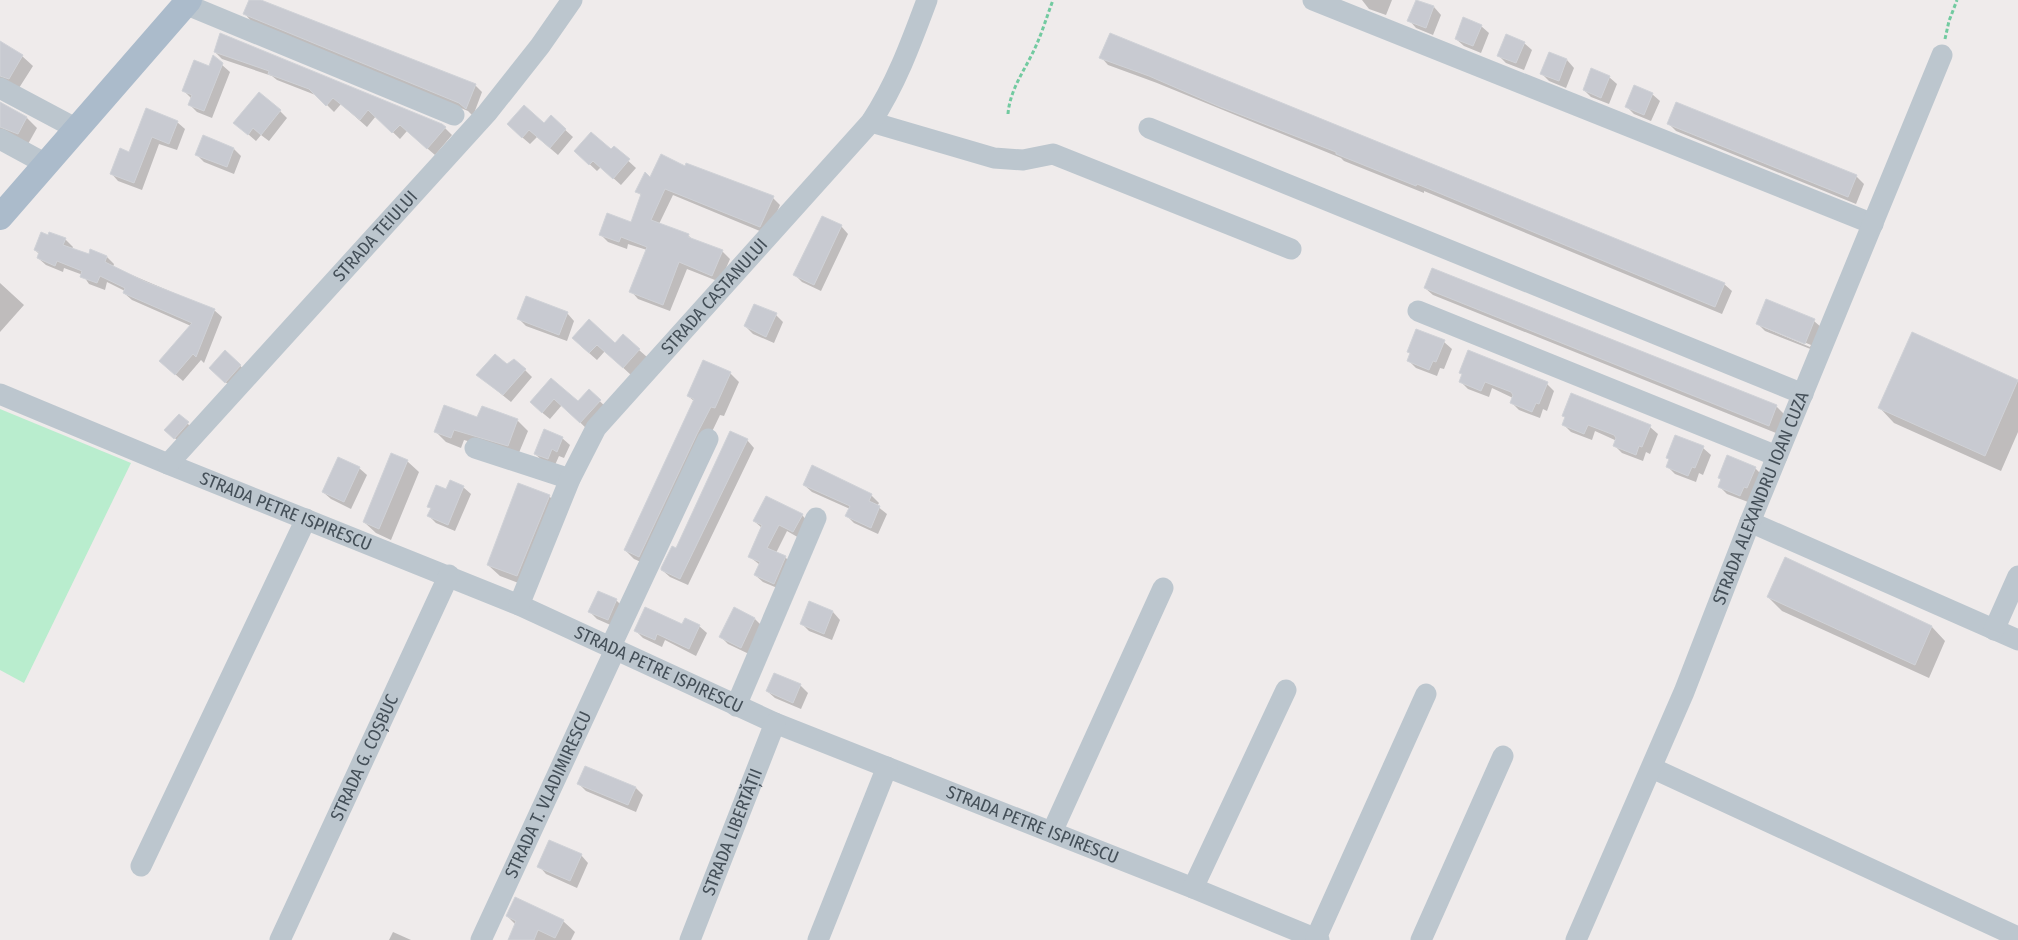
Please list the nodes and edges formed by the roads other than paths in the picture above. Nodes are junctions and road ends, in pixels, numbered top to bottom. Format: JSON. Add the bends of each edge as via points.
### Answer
{"nodes":[{"id":1,"x":572,"y":0,"type":"edge"},
{"id":2,"x":927,"y":0,"type":"edge"},
{"id":3,"x":1313,"y":0,"type":"edge"},
{"id":4,"x":187,"y":2,"type":"edge"},
{"id":5,"x":1942,"y":55,"type":"road end"},
{"id":6,"x":0,"y":88,"type":"edge"},
{"id":7,"x":454,"y":115,"type":"dead end"},
{"id":8,"x":871,"y":122,"type":"junction"},
{"id":9,"x":1149,"y":128,"type":"dead end"},
{"id":10,"x":77,"y":129,"type":"junction"},
{"id":11,"x":0,"y":139,"type":"edge"},
{"id":12,"x":46,"y":164,"type":"junction"},
{"id":13,"x":0,"y":217,"type":"edge"},
{"id":14,"x":1873,"y":224,"type":"junction"},
{"id":15,"x":1292,"y":249,"type":"dead end"},
{"id":16,"x":1418,"y":311,"type":"dead end"},
{"id":17,"x":0,"y":394,"type":"edge"},
{"id":18,"x":1803,"y":394,"type":"junction"},
{"id":19,"x":708,"y":439,"type":"dead end"},
{"id":20,"x":474,"y":448,"type":"dead end"},
{"id":21,"x":1777,"y":456,"type":"junction"},
{"id":22,"x":168,"y":464,"type":"junction"},
{"id":23,"x":570,"y":479,"type":"junction"},
{"id":24,"x":816,"y":518,"type":"dead end"},
{"id":25,"x":306,"y":519,"type":"junction"},
{"id":26,"x":1750,"y":522,"type":"junction"},
{"id":27,"x":449,"y":575,"type":"junction"},
{"id":28,"x":2018,"y":576,"type":"edge"},
{"id":29,"x":1163,"y":588,"type":"dead end"},
{"id":30,"x":519,"y":604,"type":"junction"},
{"id":31,"x":1994,"y":630,"type":"junction"},
{"id":32,"x":2018,"y":640,"type":"edge"},
{"id":33,"x":613,"y":649,"type":"junction"},
{"id":34,"x":1286,"y":690,"type":"dead end"},
{"id":35,"x":1426,"y":694,"type":"dead end"},
{"id":36,"x":736,"y":706,"type":"junction"},
{"id":37,"x":775,"y":723,"type":"junction"},
{"id":38,"x":1503,"y":756,"type":"dead end"},
{"id":39,"x":887,"y":767,"type":"junction"},
{"id":40,"x":1652,"y":768,"type":"junction"},
{"id":41,"x":1052,"y":832,"type":"junction"},
{"id":42,"x":141,"y":866,"type":"dead end"},
{"id":43,"x":1193,"y":888,"type":"junction"},
{"id":44,"x":2018,"y":937,"type":"edge"},
{"id":45,"x":1317,"y":939,"type":"edge"},
{"id":46,"x":280,"y":940,"type":"edge"},
{"id":47,"x":481,"y":940,"type":"edge"},
{"id":48,"x":690,"y":940,"type":"edge"},
{"id":49,"x":818,"y":940,"type":"edge"},
{"id":50,"x":1421,"y":940,"type":"edge"},
{"id":51,"x":1576,"y":940,"type":"edge"}],
"edges":[{"from":1,"to":22,"type":"street","name":"STRADA TEIULUI","via":[[488,113]]},
{"from":2,"to":8,"type":"street","name":"STRADA CASTANULUI","via":[[903,65]]},
{"from":3,"to":14,"type":"street"},
{"from":4,"to":7,"type":"street"},
{"from":4,"to":10,"type":"main road"},
{"from":5,"to":14,"type":"street","name":"STRADA ALEXANDRU IOAN CUZA"},
{"from":6,"to":10,"type":"street"},
{"from":8,"to":15,"type":"street","via":[[994,158],[1023,160],[1060,156]]},
{"from":8,"to":23,"type":"street","name":"STRADA CASTANULUI","via":[[596,428]]},
{"from":9,"to":18,"type":"street"},
{"from":10,"to":12,"type":"main road"},
{"from":11,"to":12,"type":"street"},
{"from":12,"to":13,"type":"main road"},
{"from":14,"to":18,"type":"street","name":"STRADA ALEXANDRU IOAN CUZA"},
{"from":16,"to":21,"type":"street"},
{"from":17,"to":22,"type":"street","name":"STRADA PETRE ISPIRESCU"},
{"from":18,"to":21,"type":"street","name":"STRADA ALEXANDRU IOAN CUZA"},
{"from":19,"to":33,"type":"street","name":"STRADA T. VLADIMIRESCU"},
{"from":20,"to":23,"type":"street"},
{"from":21,"to":26,"type":"street","name":"STRADA ALEXANDRU IOAN CUZA"},
{"from":22,"to":25,"type":"street","name":"STRADA PETRE ISPIRESCU"},
{"from":23,"to":30,"type":"street","name":"STRADA CASTANULUI"},
{"from":24,"to":36,"type":"street"},
{"from":25,"to":27,"type":"street","name":"STRADA PETRE ISPIRESCU"},
{"from":25,"to":42,"type":"street"},
{"from":26,"to":31,"type":"street"},
{"from":26,"to":40,"type":"street","name":"STRADA ALEXANDRU IOAN CUZA"},
{"from":27,"to":30,"type":"street","name":"STRADA PETRE ISPIRESCU"},
{"from":27,"to":46,"type":"street","name":"STRADA G. COȘBUC"},
{"from":28,"to":31,"type":"street"},
{"from":29,"to":41,"type":"street"},
{"from":30,"to":33,"type":"street","name":"STRADA PETRE ISPIRESCU"},
{"from":31,"to":32,"type":"street"},
{"from":33,"to":36,"type":"street","name":"STRADA PETRE ISPIRESCU"},
{"from":33,"to":47,"type":"street","name":"STRADA T. VLADIMIRESCU"},
{"from":34,"to":43,"type":"street"},
{"from":35,"to":45,"type":"street"},
{"from":36,"to":37,"type":"street","name":"STRADA PETRE ISPIRESCU"},
{"from":37,"to":39,"type":"street","name":"STRADA PETRE ISPIRESCU"},
{"from":37,"to":48,"type":"street","name":"STRADA LIBERTĂȚII"},
{"from":38,"to":50,"type":"street"},
{"from":39,"to":41,"type":"street","name":"STRADA PETRE ISPIRESCU"},
{"from":39,"to":49,"type":"street"},
{"from":40,"to":44,"type":"street"},
{"from":40,"to":51,"type":"street","name":"STRADA ALEXANDRU IOAN CUZA"},
{"from":41,"to":43,"type":"street","name":"STRADA PETRE ISPIRESCU"},
{"from":43,"to":45,"type":"street","name":"STRADA PETRE ISPIRESCU"}]}
